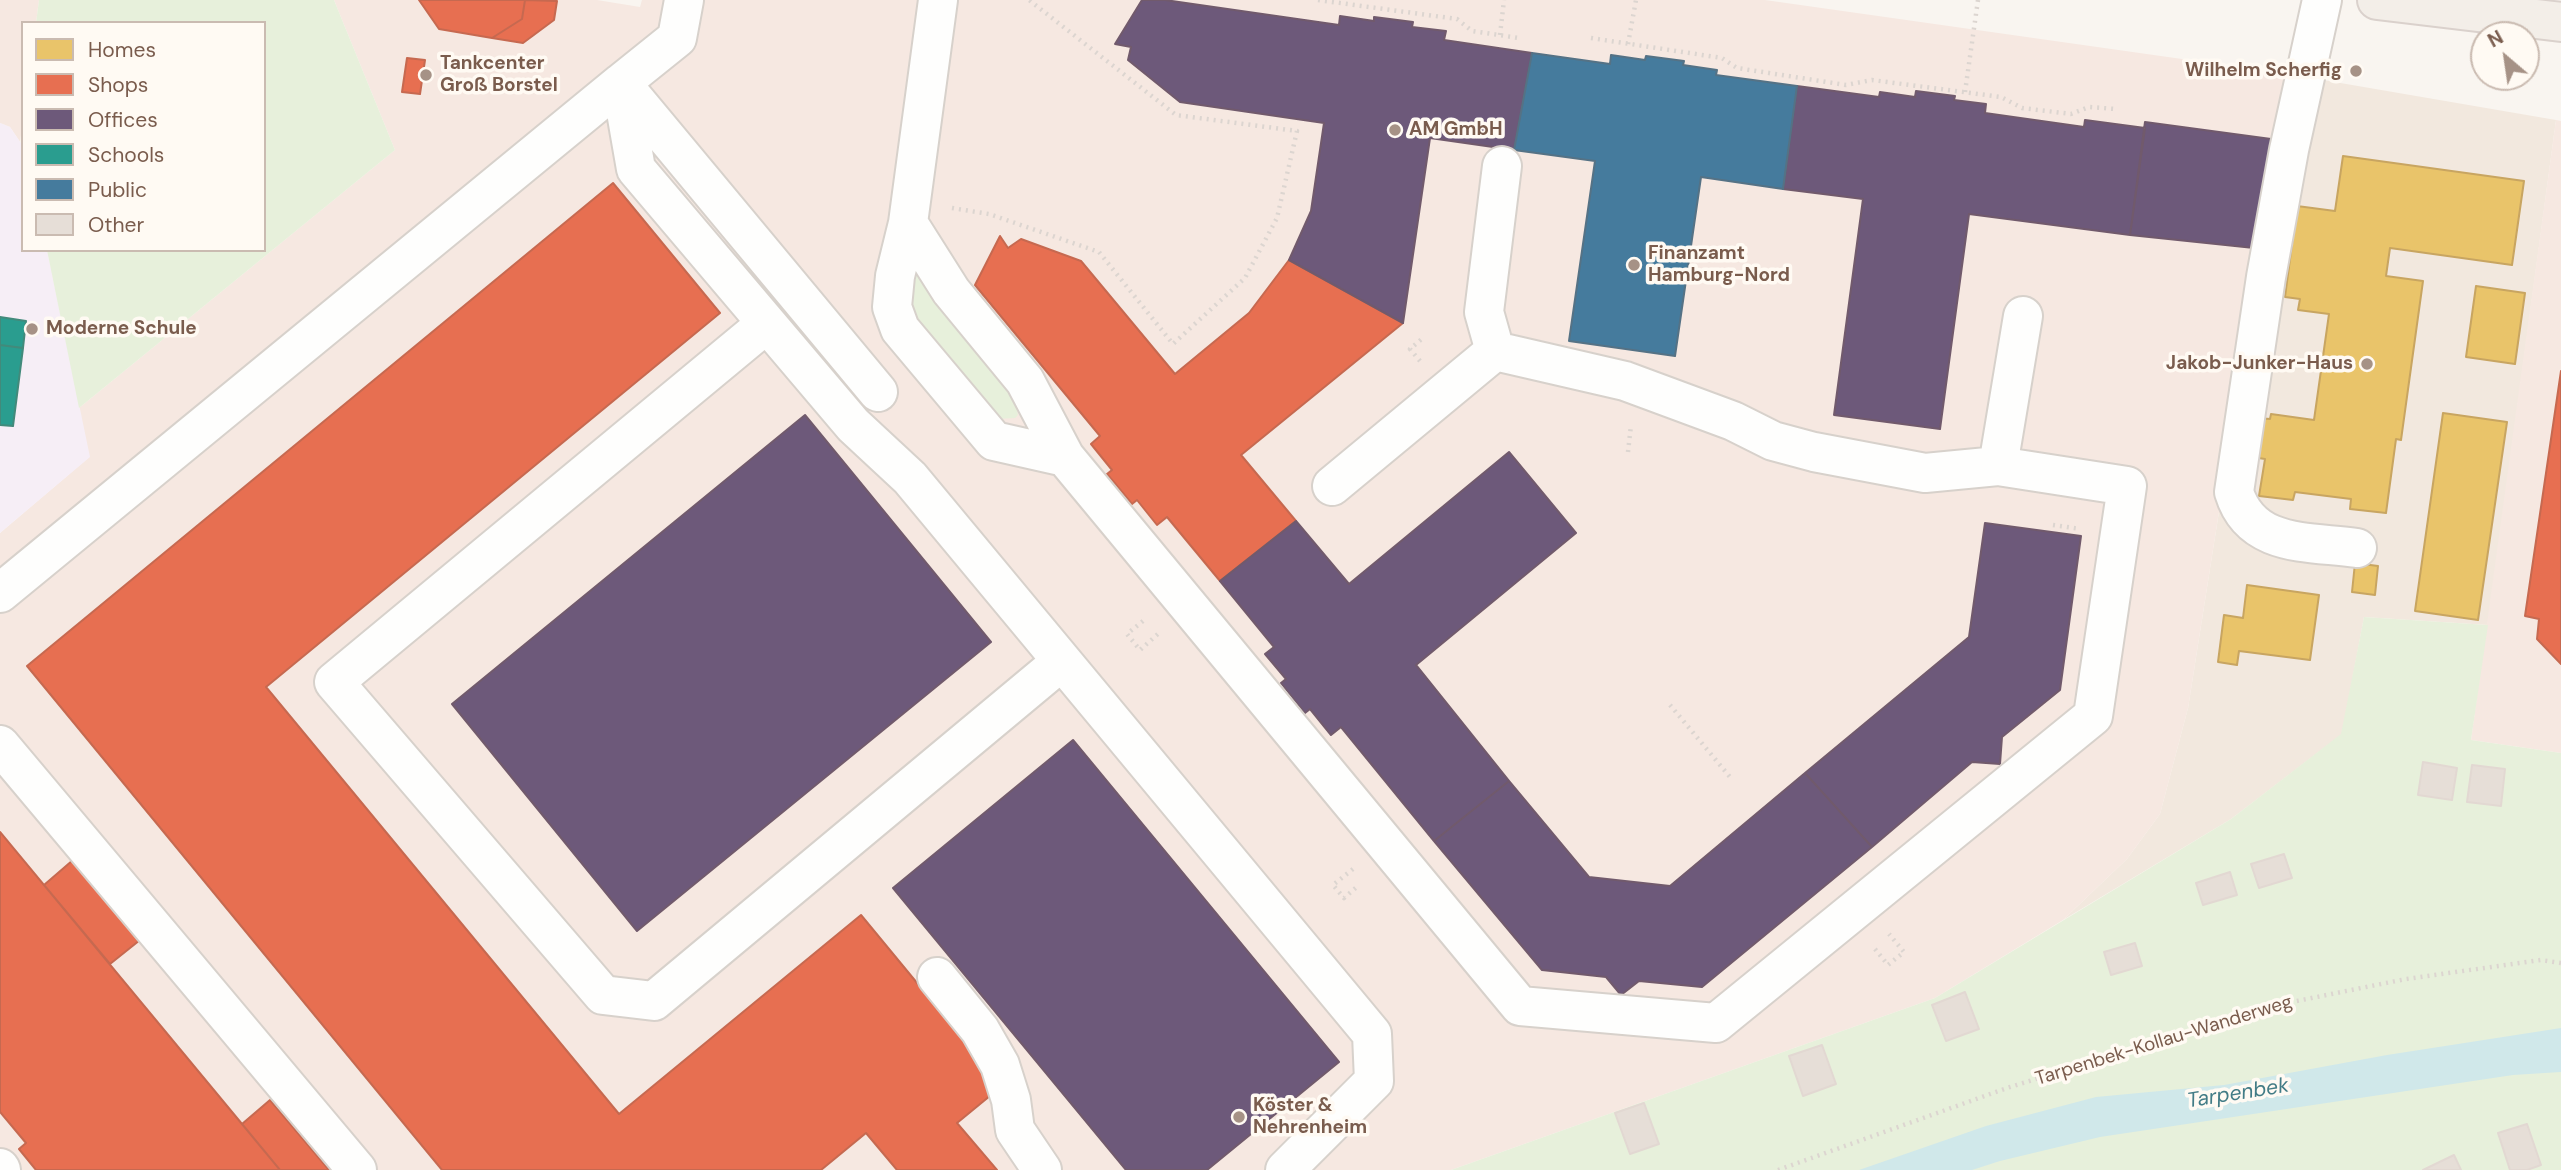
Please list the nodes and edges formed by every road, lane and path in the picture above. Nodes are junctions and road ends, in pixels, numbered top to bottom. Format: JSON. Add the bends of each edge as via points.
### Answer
{"nodes":[{"id":1,"x":684,"y":0,"type":"edge"},
{"id":2,"x":938,"y":0,"type":"edge"},
{"id":3,"x":1029,"y":0,"type":"edge"},
{"id":4,"x":1318,"y":0,"type":"edge"},
{"id":5,"x":1504,"y":0,"type":"edge"},
{"id":6,"x":1636,"y":0,"type":"edge"},
{"id":7,"x":1978,"y":0,"type":"edge"},
{"id":8,"x":2322,"y":0,"type":"edge"},
{"id":9,"x":2377,"y":0,"type":"edge"},
{"id":10,"x":1360,"y":3,"type":"edge"},
{"id":11,"x":2561,"y":22,"type":"edge"},
{"id":12,"x":1500,"y":36,"type":"junction"},
{"id":13,"x":1519,"y":38,"type":"dead end"},
{"id":14,"x":1591,"y":38,"type":"dead end"},
{"id":15,"x":1628,"y":44,"type":"junction"},
{"id":16,"x":621,"y":83,"type":"junction"},
{"id":17,"x":1965,"y":92,"type":"junction"},
{"id":18,"x":2116,"y":109,"type":"dead end"},
{"id":19,"x":1502,"y":166,"type":"dead end"},
{"id":20,"x":909,"y":212,"type":"junction"},
{"id":21,"x":2023,"y":316,"type":"dead end"},
{"id":22,"x":766,"y":324,"type":"junction"},
{"id":23,"x":1495,"y":351,"type":"junction"},
{"id":24,"x":878,"y":392,"type":"dead end"},
{"id":25,"x":1065,"y":457,"type":"junction"},
{"id":26,"x":1998,"y":467,"type":"junction"},
{"id":27,"x":1332,"y":486,"type":"dead end"},
{"id":28,"x":2357,"y":548,"type":"dead end"},
{"id":29,"x":0,"y":593,"type":"edge"},
{"id":30,"x":1062,"y":661,"type":"junction"},
{"id":31,"x":1670,"y":705,"type":"dead end"},
{"id":32,"x":0,"y":745,"type":"edge"},
{"id":33,"x":1730,"y":777,"type":"dead end"},
{"id":34,"x":2561,"y":963,"type":"edge"},
{"id":35,"x":937,"y":977,"type":"dead end"},
{"id":36,"x":357,"y":1170,"type":"edge"},
{"id":37,"x":1042,"y":1170,"type":"edge"},
{"id":38,"x":1285,"y":1170,"type":"edge"},
{"id":39,"x":1778,"y":1170,"type":"edge"}],
"edges":[{"from":1,"to":16,"type":"lane","via":[[677,38]]},
{"from":2,"to":20,"type":"lane"},
{"from":3,"to":20,"type":"path","via":[[1176,115],[1297,131],[1277,218],[1245,278],[1173,344],[1099,252],[989,214]]},
{"from":4,"to":10,"type":"path"},
{"from":5,"to":12,"type":"path"},
{"from":6,"to":15,"type":"path"},
{"from":7,"to":17,"type":"path"},
{"from":8,"to":28,"type":"lane","via":[[2266,277],[2234,492],[2239,509],[2254,526],[2276,537]]},
{"from":9,"to":11,"type":"main road"},
{"from":10,"to":12,"type":"path","via":[[1457,19],[1472,31]]},
{"from":12,"to":13,"type":"path"},
{"from":14,"to":15,"type":"path"},
{"from":15,"to":17,"type":"path","via":[[1722,58],[1738,68],[1846,85],[1872,80]]},
{"from":16,"to":22,"type":"lane","via":[[636,169]]},
{"from":16,"to":24,"type":"lane"},
{"from":16,"to":29,"type":"lane"},
{"from":17,"to":18,"type":"path","via":[[2001,97],[2022,108],[2071,114],[2090,107]]},
{"from":19,"to":23,"type":"lane","via":[[1484,312]]},
{"from":20,"to":25,"type":"lane","via":[[951,290],[1025,381]]},
{"from":20,"to":25,"type":"lane","via":[[892,307],[900,330],[994,441]]},
{"from":21,"to":26,"type":"lane"},
{"from":22,"to":30,"type":"lane","via":[[853,425],[909,478]]},
{"from":22,"to":30,"type":"lane","via":[[334,682],[603,995],[654,1001]]},
{"from":23,"to":26,"type":"lane","via":[[1625,381],[1733,421],[1773,441],[1815,452],[1925,473]]},
{"from":23,"to":27,"type":"lane"},
{"from":25,"to":26,"type":"lane","via":[[1520,1006],[1716,1023],[2093,716],[2127,486]]},
{"from":30,"to":38,"type":"lane","via":[[1372,1034],[1374,1080]]},
{"from":31,"to":33,"type":"path"},
{"from":32,"to":36,"type":"lane"},
{"from":34,"to":39,"type":"path","name":"Tarpenbek-Kollau-Wanderweg","via":[[2540,960],[2406,979],[2267,1007],[2007,1088]]},
{"from":35,"to":37,"type":"lane","via":[[980,1030],[1000,1065],[1015,1130]]}]}
